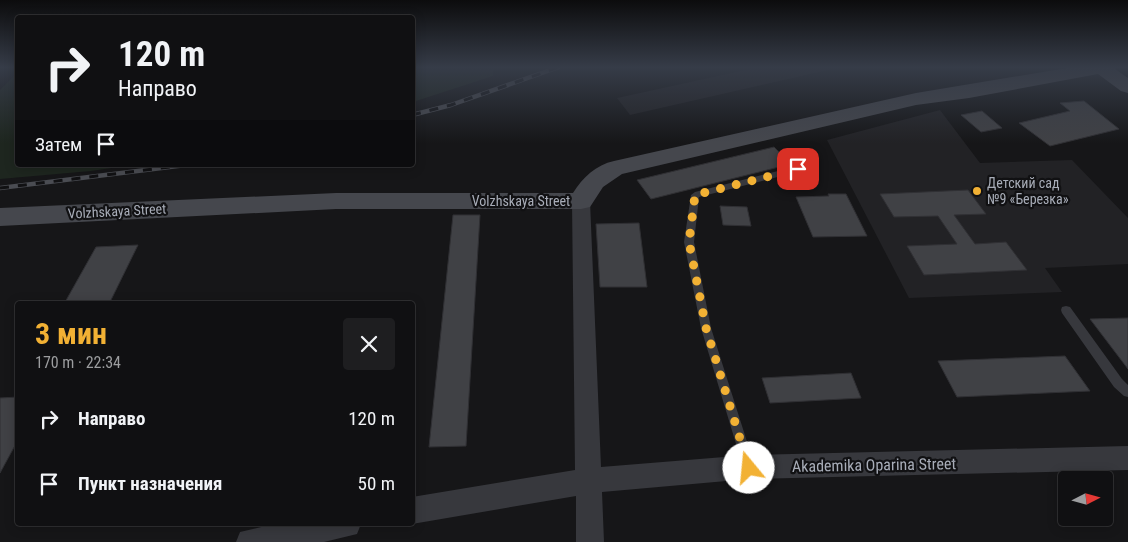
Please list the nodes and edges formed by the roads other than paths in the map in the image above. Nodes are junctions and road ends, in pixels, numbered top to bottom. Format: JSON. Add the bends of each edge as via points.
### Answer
{"nodes":[{"id":1,"x":968,"y":92,"type":"edge"},
{"id":2,"x":798,"y":169,"type":"dead end"},
{"id":3,"x":581,"y":201,"type":"junction"},
{"id":4,"x":0,"y":217,"type":"edge"},
{"id":5,"x":1066,"y":310,"type":"dead end"},
{"id":6,"x":1128,"y":392,"type":"edge"},
{"id":7,"x":1128,"y":458,"type":"edge"},
{"id":8,"x":749,"y":468,"type":"junction"},
{"id":9,"x":588,"y":481,"type":"junction"},
{"id":10,"x":415,"y":510,"type":"edge"},
{"id":11,"x":336,"y":526,"type":"edge"},
{"id":12,"x":250,"y":542,"type":"edge"},
{"id":13,"x":590,"y":542,"type":"edge"}],
"edges":[{"from":1,"to":3,"type":"street","name":"Volzhskaya Street","via":[[916,99],[614,168],[594,181]]},
{"from":2,"to":8,"type":"lane","via":[[695,195],[689,242],[706,328]]},
{"from":3,"to":4,"type":"street","name":"Volzhskaya Street","via":[[336,201]]},
{"from":3,"to":9,"type":"street"},
{"from":5,"to":6,"type":"lane","via":[[1118,383]]},
{"from":7,"to":8,"type":"street","name":"Akademika Oparina Street"},
{"from":8,"to":9,"type":"street","name":"Akademika Oparina Street"},
{"from":9,"to":10,"type":"street","name":"Akademika Oparina Street"},
{"from":9,"to":13,"type":"street"},
{"from":11,"to":12,"type":"street"}]}
